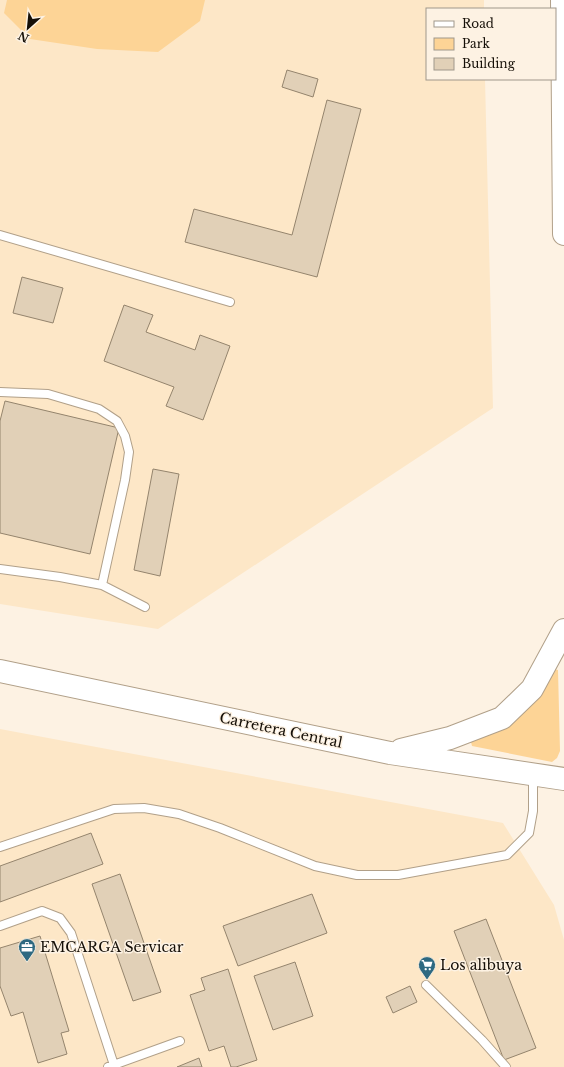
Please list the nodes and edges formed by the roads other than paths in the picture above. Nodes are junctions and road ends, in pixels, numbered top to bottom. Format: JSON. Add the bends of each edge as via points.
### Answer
{"nodes":[{"id":1,"x":562,"y":0,"type":"edge"},
{"id":2,"x":564,"y":234,"type":"edge"},
{"id":3,"x":0,"y":235,"type":"edge"},
{"id":4,"x":230,"y":302,"type":"dead end"},
{"id":5,"x":0,"y":392,"type":"edge"},
{"id":6,"x":0,"y":569,"type":"edge"},
{"id":7,"x":102,"y":585,"type":"junction"},
{"id":8,"x":145,"y":607,"type":"dead end"},
{"id":9,"x":564,"y":630,"type":"edge"},
{"id":10,"x":0,"y":671,"type":"edge"},
{"id":11,"x":390,"y":753,"type":"junction"},
{"id":12,"x":533,"y":774,"type":"junction"},
{"id":13,"x":564,"y":779,"type":"edge"},
{"id":14,"x":0,"y":847,"type":"edge"},
{"id":15,"x":0,"y":926,"type":"edge"},
{"id":16,"x":426,"y":985,"type":"dead end"},
{"id":17,"x":180,"y":1041,"type":"dead end"},
{"id":18,"x":111,"y":1066,"type":"edge"},
{"id":19,"x":506,"y":1067,"type":"edge"}],
"edges":[{"from":1,"to":2,"type":"main road"},
{"from":3,"to":4,"type":"lane"},
{"from":5,"to":7,"type":"lane","via":[[48,394],[99,409],[117,421],[125,436],[129,452],[125,480]]},
{"from":6,"to":7,"type":"lane"},
{"from":7,"to":8,"type":"lane"},
{"from":9,"to":11,"type":"main road","via":[[532,688],[502,718],[450,738]]},
{"from":10,"to":11,"type":"main road","name":"Carretera Central"},
{"from":11,"to":12,"type":"main road","name":"Carretera Central"},
{"from":12,"to":13,"type":"main road","name":"Carretera Central"},
{"from":12,"to":14,"type":"lane","via":[[533,811],[529,833],[507,855],[398,875],[357,875],[315,866],[179,814],[144,808],[114,809]]},
{"from":15,"to":18,"type":"lane","via":[[42,910],[60,918],[71,933]]},
{"from":16,"to":19,"type":"lane"},
{"from":17,"to":18,"type":"lane"}]}
